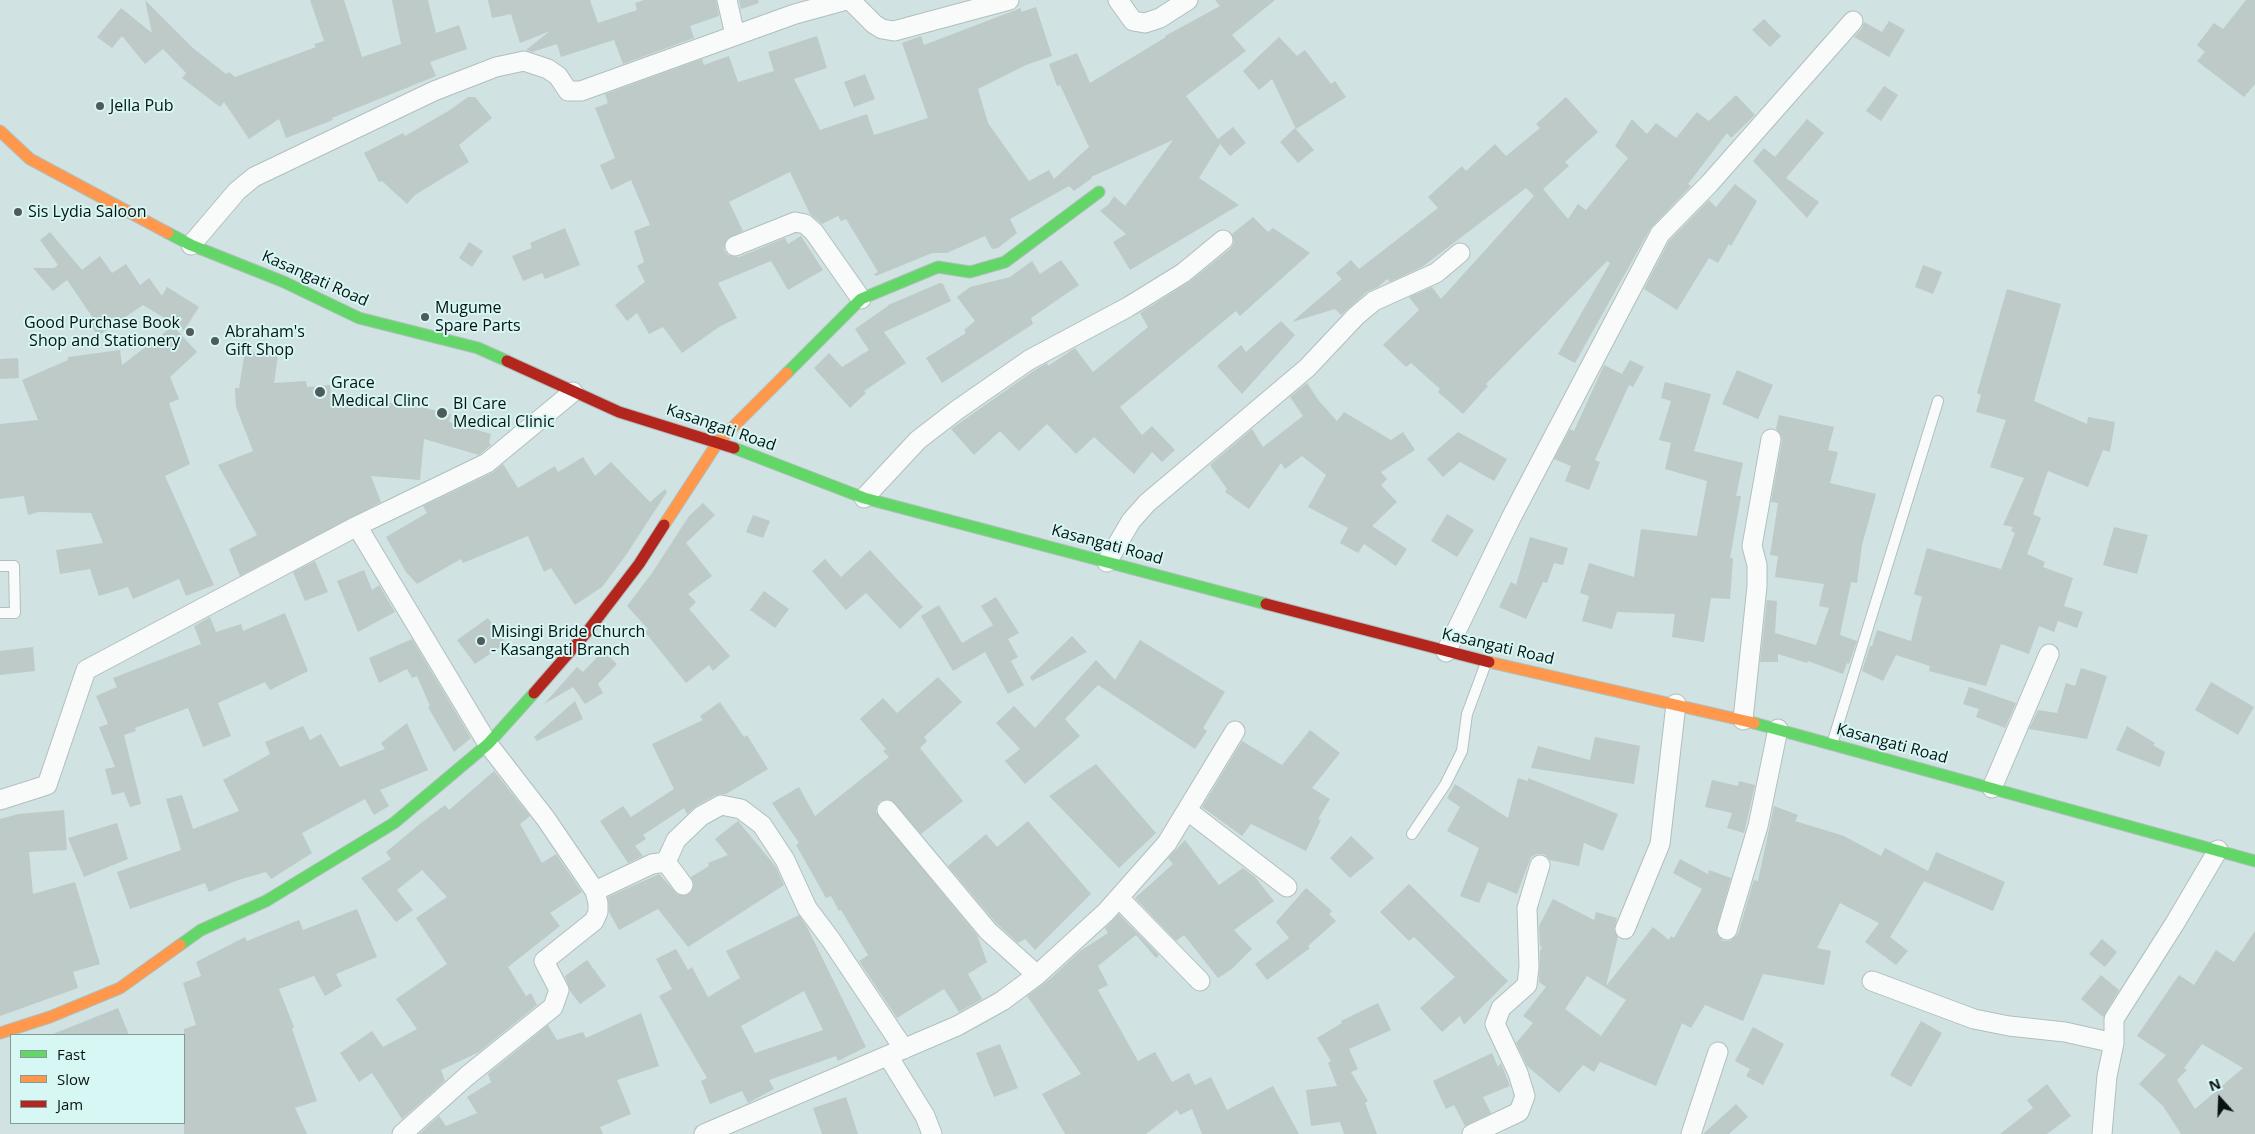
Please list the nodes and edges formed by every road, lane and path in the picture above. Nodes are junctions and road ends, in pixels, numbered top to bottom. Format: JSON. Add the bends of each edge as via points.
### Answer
{"nodes":[{"id":1,"x":727,"y":0,"type":"edge"},
{"id":2,"x":846,"y":0,"type":"edge"},
{"id":3,"x":850,"y":0,"type":"edge"},
{"id":4,"x":1009,"y":0,"type":"edge"},
{"id":5,"x":1118,"y":0,"type":"edge"},
{"id":6,"x":1188,"y":0,"type":"edge"},
{"id":7,"x":1853,"y":21,"type":"dead end"},
{"id":8,"x":735,"y":36,"type":"junction"},
{"id":9,"x":0,"y":131,"type":"edge"},
{"id":10,"x":1098,"y":192,"type":"dead end"},
{"id":11,"x":1223,"y":240,"type":"dead end"},
{"id":12,"x":191,"y":245,"type":"junction"},
{"id":13,"x":735,"y":246,"type":"dead end"},
{"id":14,"x":1460,"y":253,"type":"dead end"},
{"id":15,"x":861,"y":298,"type":"junction"},
{"id":16,"x":573,"y":392,"type":"junction"},
{"id":17,"x":1938,"y":401,"type":"dead end"},
{"id":18,"x":1771,"y":439,"type":"dead end"},
{"id":19,"x":718,"y":442,"type":"junction"},
{"id":20,"x":864,"y":498,"type":"junction"},
{"id":21,"x":357,"y":526,"type":"junction"},
{"id":22,"x":1107,"y":562,"type":"junction"},
{"id":23,"x":0,"y":566,"type":"edge"},
{"id":24,"x":0,"y":613,"type":"edge"},
{"id":25,"x":1446,"y":652,"type":"junction"},
{"id":26,"x":2049,"y":654,"type":"dead end"},
{"id":27,"x":1487,"y":662,"type":"junction"},
{"id":28,"x":1676,"y":704,"type":"junction"},
{"id":29,"x":1744,"y":720,"type":"junction"},
{"id":30,"x":1778,"y":730,"type":"junction"},
{"id":31,"x":1235,"y":731,"type":"dead end"},
{"id":32,"x":488,"y":744,"type":"junction"},
{"id":33,"x":1832,"y":745,"type":"junction"},
{"id":34,"x":1992,"y":788,"type":"junction"},
{"id":35,"x":0,"y":800,"type":"edge"},
{"id":36,"x":887,"y":810,"type":"dead end"},
{"id":37,"x":1188,"y":811,"type":"junction"},
{"id":38,"x":1412,"y":834,"type":"dead end"},
{"id":39,"x":2218,"y":850,"type":"junction"},
{"id":40,"x":2255,"y":861,"type":"edge"},
{"id":41,"x":666,"y":862,"type":"junction"},
{"id":42,"x":1540,"y":864,"type":"dead end"},
{"id":43,"x":683,"y":885,"type":"dead end"},
{"id":44,"x":1287,"y":886,"type":"dead end"},
{"id":45,"x":595,"y":892,"type":"junction"},
{"id":46,"x":1119,"y":898,"type":"junction"},
{"id":47,"x":1625,"y":929,"type":"dead end"},
{"id":48,"x":1727,"y":930,"type":"dead end"},
{"id":49,"x":1037,"y":975,"type":"junction"},
{"id":50,"x":1872,"y":980,"type":"dead end"},
{"id":51,"x":1200,"y":982,"type":"dead end"},
{"id":52,"x":0,"y":1033,"type":"edge"},
{"id":53,"x":2114,"y":1043,"type":"junction"},
{"id":54,"x":896,"y":1052,"type":"junction"},
{"id":55,"x":1718,"y":1052,"type":"dead end"},
{"id":56,"x":402,"y":1134,"type":"edge"},
{"id":57,"x":704,"y":1134,"type":"edge"},
{"id":58,"x":932,"y":1134,"type":"edge"},
{"id":59,"x":1472,"y":1134,"type":"edge"},
{"id":60,"x":1691,"y":1134,"type":"edge"},
{"id":61,"x":2102,"y":1134,"type":"edge"}],
"edges":[{"from":1,"to":8,"type":"street"},
{"from":2,"to":8,"type":"street","via":[[794,14]]},
{"from":3,"to":4,"type":"street","via":[[874,24],[894,31]]},
{"from":5,"to":6,"type":"street","via":[[1133,21],[1145,22],[1160,18]]},
{"from":7,"to":25,"type":"street","via":[[1709,184],[1660,234],[1511,518]]},
{"from":8,"to":12,"type":"street","via":[[581,91],[568,91],[558,76],[548,69],[524,61],[496,67],[434,91],[254,177],[237,191]]},
{"from":9,"to":12,"type":"street","name":"Kasangati Road","via":[[30,159]]},
{"from":10,"to":15,"type":"street","via":[[1005,262],[970,272],[938,267]]},
{"from":11,"to":20,"type":"street","via":[[1183,273],[1029,360],[957,410],[918,440]]},
{"from":12,"to":16,"type":"street","name":"Kasangati Road","via":[[284,282],[359,318],[478,348]]},
{"from":13,"to":15,"type":"street","via":[[795,222],[805,224]]},
{"from":14,"to":22,"type":"street","via":[[1436,272],[1374,302],[1356,316],[1307,368],[1147,503],[1131,521]]},
{"from":15,"to":19,"type":"street"},
{"from":16,"to":19,"type":"street","name":"Kasangati Road","via":[[619,412]]},
{"from":16,"to":21,"type":"street","via":[[486,463]]},
{"from":17,"to":33,"type":"lane"},
{"from":18,"to":29,"type":"street","via":[[1752,546],[1757,565],[1757,586]]},
{"from":19,"to":20,"type":"street","name":"Kasangati Road"},
{"from":19,"to":32,"type":"street","via":[[640,564],[587,632]]},
{"from":20,"to":22,"type":"street","name":"Kasangati Road"},
{"from":21,"to":32,"type":"street"},
{"from":21,"to":35,"type":"street","via":[[86,670],[47,785]]},
{"from":22,"to":25,"type":"street","name":"Kasangati Road"},
{"from":23,"to":24,"type":"lane","via":[[14,566],[15,604],[15,613]]},
{"from":25,"to":27,"type":"street","name":"Kasangati Road"},
{"from":26,"to":34,"type":"street"},
{"from":27,"to":28,"type":"street","name":"Kasangati Road"},
{"from":27,"to":38,"type":"lane","via":[[1467,714],[1462,751],[1445,785]]},
{"from":28,"to":29,"type":"street","name":"Kasangati Road"},
{"from":28,"to":47,"type":"street","via":[[1660,844]]},
{"from":29,"to":30,"type":"street","name":"Kasangati Road"},
{"from":30,"to":33,"type":"street","name":"Kasangati Road"},
{"from":30,"to":48,"type":"street","via":[[1758,826]]},
{"from":31,"to":37,"type":"street"},
{"from":32,"to":45,"type":"street","via":[[541,812]]},
{"from":32,"to":52,"type":"street","via":[[394,823],[266,902],[201,930],[120,988]]},
{"from":33,"to":34,"type":"street","name":"Kasangati Road"},
{"from":34,"to":39,"type":"street","name":"Kasangati Road"},
{"from":36,"to":49,"type":"street","via":[[988,931]]},
{"from":37,"to":44,"type":"street"},
{"from":37,"to":46,"type":"street","via":[[1167,843]]},
{"from":39,"to":40,"type":"street","name":"Kasangati Road"},
{"from":39,"to":53,"type":"street","via":[[2114,1019]]},
{"from":41,"to":43,"type":"street"},
{"from":41,"to":45,"type":"street","via":[[652,864]]},
{"from":41,"to":54,"type":"street","via":[[676,840],[700,816],[721,806],[741,809],[762,825],[785,860],[807,908],[831,940]]},
{"from":42,"to":59,"type":"street","via":[[1527,908],[1527,985],[1501,1008],[1496,1024],[1525,1096],[1519,1112]]},
{"from":45,"to":56,"type":"street","via":[[598,912],[594,921],[544,961],[559,990],[553,1007],[467,1076]]},
{"from":46,"to":49,"type":"street"},
{"from":46,"to":51,"type":"street"},
{"from":49,"to":54,"type":"street","via":[[965,1022]]},
{"from":50,"to":53,"type":"street","via":[[1974,1019],[2065,1032]]},
{"from":53,"to":61,"type":"street","via":[[2107,1076]]},
{"from":54,"to":57,"type":"street"},
{"from":54,"to":58,"type":"street"},
{"from":55,"to":60,"type":"street"}]}
